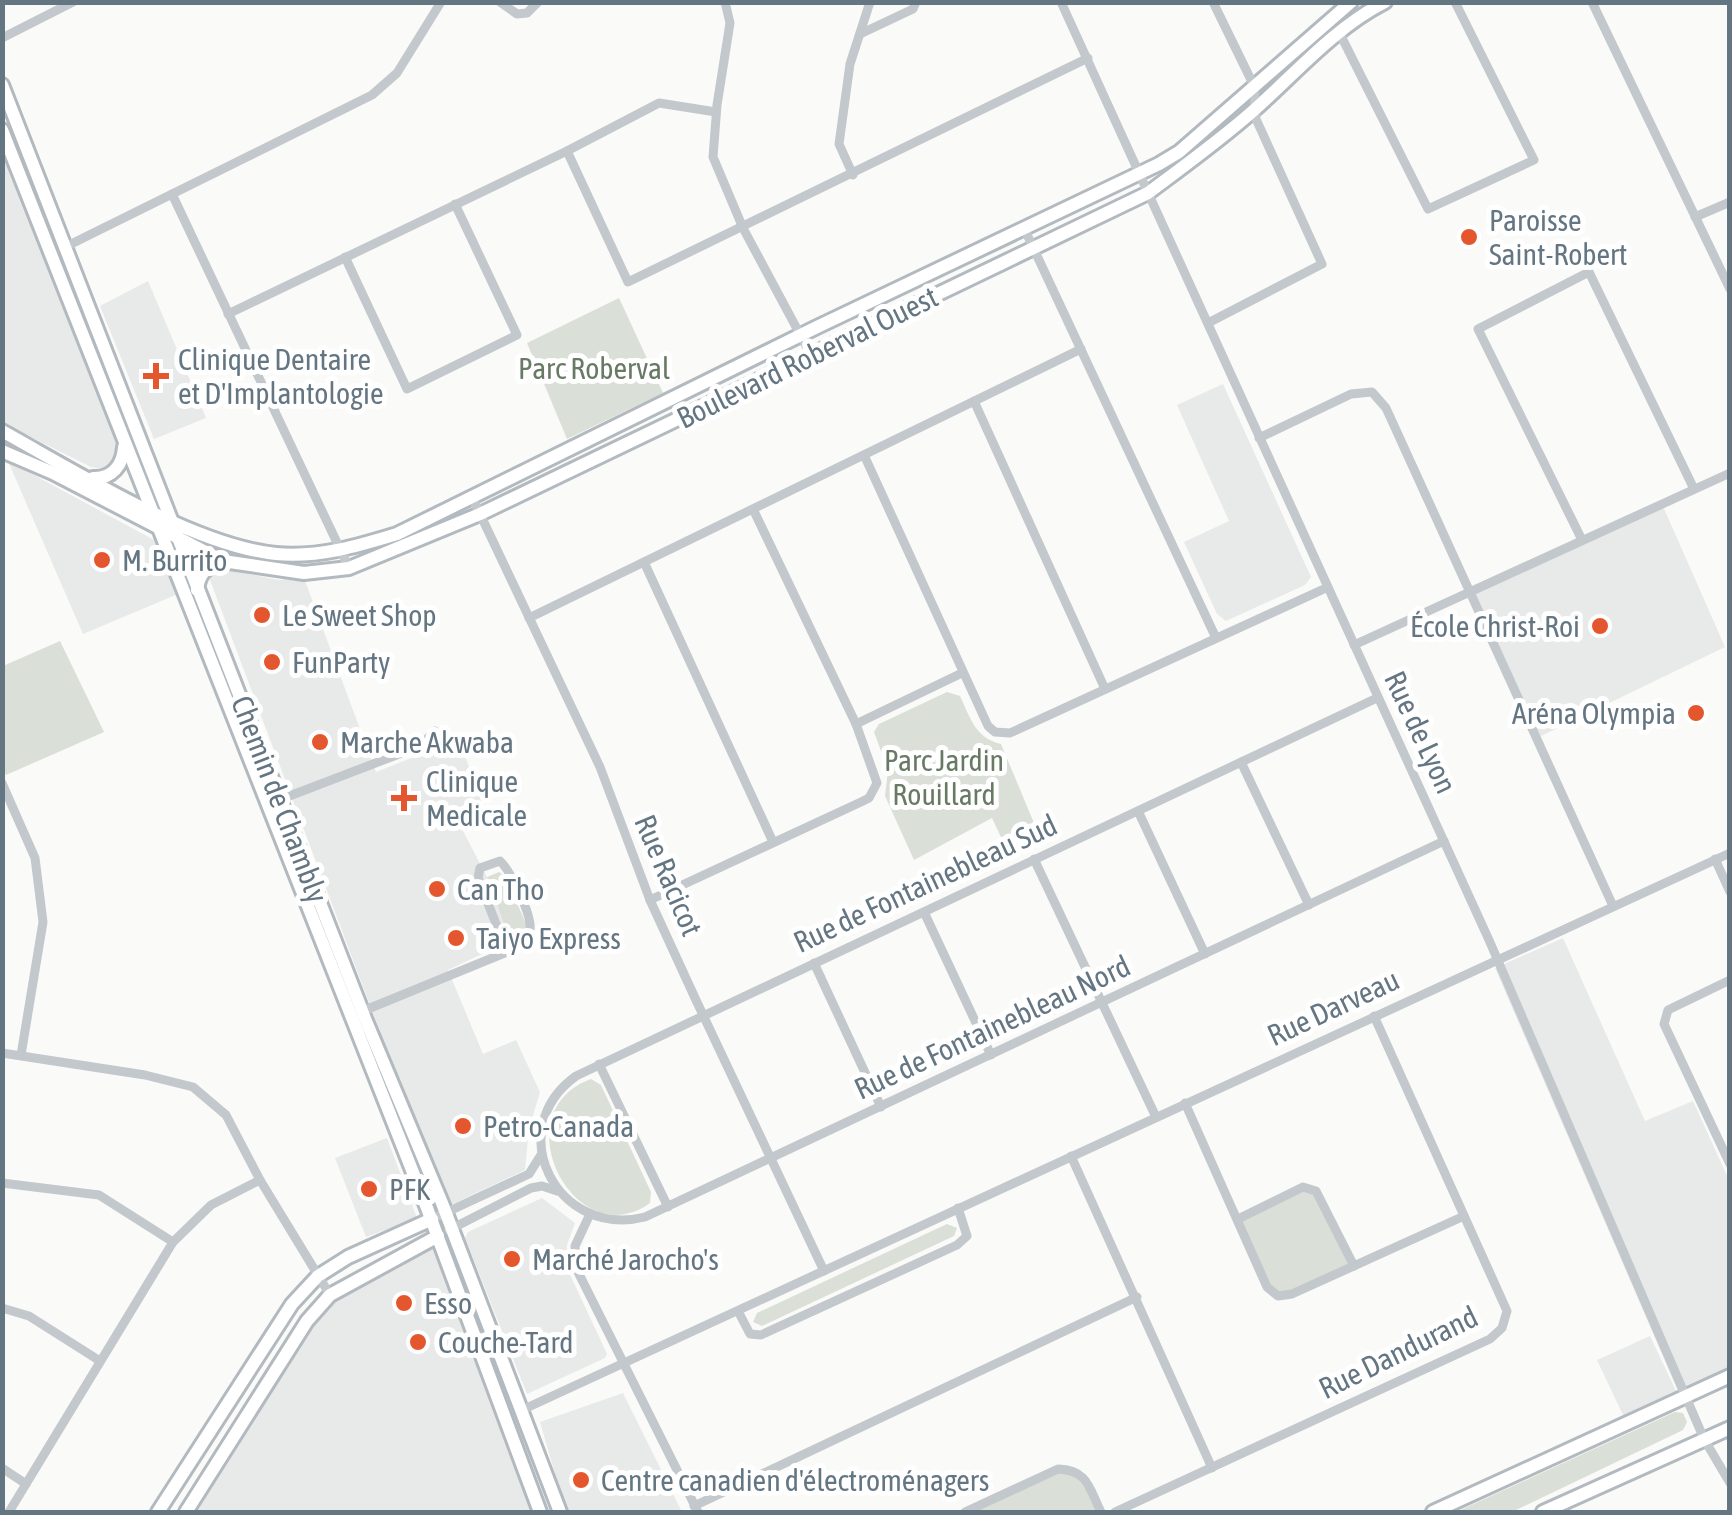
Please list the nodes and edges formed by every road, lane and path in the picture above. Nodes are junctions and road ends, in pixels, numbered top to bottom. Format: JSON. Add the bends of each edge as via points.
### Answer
{"nodes":[{"id":1,"x":73,"y":2,"type":"edge"},
{"id":2,"x":442,"y":2,"type":"edge"},
{"id":3,"x":500,"y":2,"type":"edge"},
{"id":4,"x":538,"y":2,"type":"edge"},
{"id":5,"x":726,"y":2,"type":"edge"},
{"id":6,"x":870,"y":2,"type":"edge"},
{"id":7,"x":916,"y":2,"type":"edge"},
{"id":8,"x":1061,"y":2,"type":"edge"},
{"id":9,"x":1213,"y":2,"type":"edge"},
{"id":10,"x":1351,"y":2,"type":"edge"},
{"id":11,"x":1386,"y":2,"type":"edge"},
{"id":12,"x":1455,"y":2,"type":"edge"},
{"id":13,"x":1592,"y":2,"type":"edge"},
{"id":14,"x":1339,"y":32,"type":"junction"},
{"id":15,"x":860,"y":34,"type":"junction"},
{"id":16,"x":2,"y":38,"type":"edge"},
{"id":17,"x":1088,"y":58,"type":"junction"},
{"id":18,"x":2,"y":84,"type":"edge"},
{"id":19,"x":1254,"y":86,"type":"junction"},
{"id":20,"x":1253,"y":111,"type":"junction"},
{"id":21,"x":716,"y":112,"type":"junction"},
{"id":22,"x":2,"y":130,"type":"edge"},
{"id":23,"x":568,"y":151,"type":"junction"},
{"id":24,"x":1140,"y":173,"type":"junction"},
{"id":25,"x":853,"y":174,"type":"junction"},
{"id":26,"x":1148,"y":193,"type":"junction"},
{"id":27,"x":172,"y":194,"type":"junction"},
{"id":28,"x":1730,"y":202,"type":"edge"},
{"id":29,"x":456,"y":204,"type":"junction"},
{"id":30,"x":1695,"y":217,"type":"junction"},
{"id":31,"x":742,"y":228,"type":"junction"},
{"id":32,"x":1024,"y":228,"type":"junction"},
{"id":33,"x":65,"y":247,"type":"junction"},
{"id":34,"x":1033,"y":248,"type":"junction"},
{"id":35,"x":344,"y":257,"type":"junction"},
{"id":36,"x":1730,"y":289,"type":"edge"},
{"id":37,"x":228,"y":314,"type":"junction"},
{"id":38,"x":1208,"y":322,"type":"junction"},
{"id":39,"x":800,"y":335,"type":"junction"},
{"id":40,"x":1082,"y":349,"type":"junction"},
{"id":41,"x":811,"y":355,"type":"junction"},
{"id":42,"x":974,"y":402,"type":"junction"},
{"id":43,"x":4,"y":435,"type":"edge"},
{"id":44,"x":1259,"y":438,"type":"junction"},
{"id":45,"x":124,"y":445,"type":"junction"},
{"id":46,"x":2,"y":451,"type":"edge"},
{"id":47,"x":864,"y":455,"type":"junction"},
{"id":48,"x":1730,"y":473,"type":"edge"},
{"id":49,"x":89,"y":477,"type":"junction"},
{"id":50,"x":1694,"y":489,"type":"junction"},
{"id":51,"x":472,"y":497,"type":"junction"},
{"id":52,"x":753,"y":509,"type":"junction"},
{"id":53,"x":150,"y":510,"type":"junction"},
{"id":54,"x":480,"y":514,"type":"junction"},
{"id":55,"x":170,"y":520,"type":"junction"},
{"id":56,"x":158,"y":528,"type":"junction"},
{"id":57,"x":178,"y":538,"type":"junction"},
{"id":58,"x":1582,"y":540,"type":"junction"},
{"id":59,"x":341,"y":551,"type":"junction"},
{"id":60,"x":223,"y":561,"type":"junction"},
{"id":61,"x":644,"y":562,"type":"junction"},
{"id":62,"x":349,"y":568,"type":"junction"},
{"id":63,"x":1326,"y":588,"type":"junction"},
{"id":64,"x":197,"y":590,"type":"junction"},
{"id":65,"x":1469,"y":594,"type":"junction"},
{"id":66,"x":529,"y":618,"type":"junction"},
{"id":67,"x":1216,"y":638,"type":"junction"},
{"id":68,"x":1354,"y":645,"type":"junction"},
{"id":69,"x":962,"y":672,"type":"junction"},
{"id":70,"x":1105,"y":689,"type":"junction"},
{"id":71,"x":1377,"y":698,"type":"junction"},
{"id":72,"x":856,"y":724,"type":"junction"},
{"id":73,"x":435,"y":731,"type":"dead end"},
{"id":74,"x":1241,"y":762,"type":"junction"},
{"id":75,"x":2,"y":783,"type":"edge"},
{"id":76,"x":281,"y":799,"type":"junction"},
{"id":77,"x":267,"y":806,"type":"junction"},
{"id":78,"x":1138,"y":810,"type":"junction"},
{"id":79,"x":1444,"y":841,"type":"junction"},
{"id":80,"x":774,"y":842,"type":"junction"},
{"id":81,"x":1730,"y":852,"type":"edge"},
{"id":82,"x":1034,"y":859,"type":"junction"},
{"id":83,"x":1715,"y":860,"type":"junction"},
{"id":84,"x":1730,"y":892,"type":"edge"},
{"id":85,"x":650,"y":900,"type":"junction"},
{"id":86,"x":1309,"y":906,"type":"junction"},
{"id":87,"x":1613,"y":906,"type":"junction"},
{"id":88,"x":924,"y":912,"type":"junction"},
{"id":89,"x":508,"y":952,"type":"junction"},
{"id":90,"x":1205,"y":954,"type":"junction"},
{"id":91,"x":1497,"y":958,"type":"junction"},
{"id":92,"x":814,"y":963,"type":"junction"},
{"id":93,"x":1730,"y":980,"type":"edge"},
{"id":94,"x":1102,"y":1003,"type":"junction"},
{"id":95,"x":357,"y":1013,"type":"junction"},
{"id":96,"x":703,"y":1015,"type":"junction"},
{"id":97,"x":1374,"y":1016,"type":"junction"},
{"id":98,"x":2,"y":1053,"type":"edge"},
{"id":99,"x":21,"y":1055,"type":"junction"},
{"id":100,"x":992,"y":1055,"type":"junction"},
{"id":101,"x":599,"y":1064,"type":"junction"},
{"id":102,"x":1185,"y":1103,"type":"junction"},
{"id":103,"x":881,"y":1107,"type":"junction"},
{"id":104,"x":1156,"y":1116,"type":"junction"},
{"id":105,"x":542,"y":1153,"type":"junction"},
{"id":106,"x":1071,"y":1156,"type":"junction"},
{"id":107,"x":771,"y":1158,"type":"junction"},
{"id":108,"x":1730,"y":1164,"type":"edge"},
{"id":109,"x":260,"y":1180,"type":"junction"},
{"id":110,"x":2,"y":1182,"type":"edge"},
{"id":111,"x":560,"y":1193,"type":"junction"},
{"id":112,"x":668,"y":1207,"type":"junction"},
{"id":113,"x":958,"y":1208,"type":"junction"},
{"id":114,"x":446,"y":1213,"type":"junction"},
{"id":115,"x":590,"y":1214,"type":"junction"},
{"id":116,"x":1464,"y":1216,"type":"junction"},
{"id":117,"x":432,"y":1219,"type":"junction"},
{"id":118,"x":1238,"y":1220,"type":"junction"},
{"id":119,"x":452,"y":1229,"type":"junction"},
{"id":120,"x":438,"y":1236,"type":"junction"},
{"id":121,"x":173,"y":1242,"type":"junction"},
{"id":122,"x":1354,"y":1266,"type":"junction"},
{"id":123,"x":824,"y":1271,"type":"junction"},
{"id":124,"x":318,"y":1276,"type":"junction"},
{"id":125,"x":330,"y":1295,"type":"junction"},
{"id":126,"x":1137,"y":1297,"type":"junction"},
{"id":127,"x":2,"y":1308,"type":"edge"},
{"id":128,"x":738,"y":1310,"type":"junction"},
{"id":129,"x":100,"y":1361,"type":"junction"},
{"id":130,"x":623,"y":1364,"type":"junction"},
{"id":131,"x":1730,"y":1376,"type":"edge"},
{"id":132,"x":1686,"y":1395,"type":"junction"},
{"id":133,"x":522,"y":1410,"type":"junction"},
{"id":134,"x":1730,"y":1428,"type":"edge"},
{"id":135,"x":1704,"y":1440,"type":"junction"},
{"id":136,"x":2,"y":1468,"type":"edge"},
{"id":137,"x":1212,"y":1468,"type":"junction"},
{"id":138,"x":26,"y":1484,"type":"junction"},
{"id":139,"x":1730,"y":1484,"type":"edge"},
{"id":140,"x":696,"y":1509,"type":"edge"},
{"id":141,"x":9,"y":1512,"type":"edge"},
{"id":142,"x":158,"y":1512,"type":"edge"},
{"id":143,"x":186,"y":1512,"type":"edge"},
{"id":144,"x":540,"y":1512,"type":"edge"},
{"id":145,"x":560,"y":1512,"type":"edge"},
{"id":146,"x":966,"y":1512,"type":"edge"},
{"id":147,"x":1101,"y":1512,"type":"edge"},
{"id":148,"x":1115,"y":1512,"type":"edge"},
{"id":149,"x":1432,"y":1512,"type":"edge"},
{"id":150,"x":1543,"y":1512,"type":"edge"}],
"edges":[{"from":1,"to":16,"type":"street"},
{"from":2,"to":27,"type":"street","via":[[387,85]]},
{"from":3,"to":4,"type":"street","via":[[518,14]]},
{"from":5,"to":21,"type":"street","via":[[730,23]]},
{"from":6,"to":15,"type":"street"},
{"from":7,"to":15,"type":"street"},
{"from":8,"to":17,"type":"street","name":"Rue de Lyon"},
{"from":9,"to":19,"type":"street"},
{"from":10,"to":19,"type":"street","name":"Boulevard Roberval Ouest"},
{"from":11,"to":14,"type":"street","name":"Boulevard Roberval Ouest"},
{"from":12,"to":14,"type":"street","via":[[1534,160],[1428,209]]},
{"from":13,"to":30,"type":"street"},
{"from":14,"to":20,"type":"street","name":"Boulevard Roberval Ouest"},
{"from":15,"to":25,"type":"street","via":[[839,144]]},
{"from":17,"to":24,"type":"street","name":"Rue de Lyon"},
{"from":17,"to":25,"type":"street"},
{"from":18,"to":33,"type":"street","name":"Chemin de Chambly"},
{"from":19,"to":20,"type":"street"},
{"from":19,"to":24,"type":"street","name":"Boulevard Roberval Ouest","via":[[1179,152]]},
{"from":20,"to":26,"type":"street","name":"Boulevard Roberval Ouest"},
{"from":20,"to":38,"type":"street","via":[[1322,264]]},
{"from":21,"to":23,"type":"street","via":[[658,103]]},
{"from":21,"to":31,"type":"street","via":[[713,157]]},
{"from":22,"to":45,"type":"street","name":"Chemin de Chambly"},
{"from":23,"to":29,"type":"street"},
{"from":23,"to":31,"type":"street","via":[[628,282]]},
{"from":24,"to":26,"type":"street","name":"Rue de Lyon"},
{"from":24,"to":32,"type":"street","name":"Boulevard Roberval Ouest"},
{"from":25,"to":31,"type":"street"},
{"from":26,"to":34,"type":"street","name":"Boulevard Roberval Ouest"},
{"from":26,"to":38,"type":"street","name":"Rue de Lyon"},
{"from":27,"to":33,"type":"street"},
{"from":27,"to":37,"type":"street"},
{"from":28,"to":30,"type":"street"},
{"from":29,"to":35,"type":"street"},
{"from":29,"to":35,"type":"street","via":[[517,335],[407,389]]},
{"from":30,"to":36,"type":"street"},
{"from":31,"to":39,"type":"street"},
{"from":32,"to":34,"type":"street"},
{"from":32,"to":39,"type":"street","name":"Boulevard Roberval Ouest"},
{"from":33,"to":55,"type":"street","name":"Chemin de Chambly"},
{"from":34,"to":40,"type":"street"},
{"from":34,"to":41,"type":"street","name":"Boulevard Roberval Ouest"},
{"from":35,"to":37,"type":"street"},
{"from":37,"to":59,"type":"street"},
{"from":38,"to":44,"type":"street","name":"Rue de Lyon"},
{"from":39,"to":41,"type":"street"},
{"from":39,"to":51,"type":"street","name":"Boulevard Roberval Ouest"},
{"from":40,"to":42,"type":"street"},
{"from":40,"to":67,"type":"street"},
{"from":41,"to":54,"type":"street","name":"Boulevard Roberval Ouest"},
{"from":42,"to":47,"type":"street"},
{"from":42,"to":70,"type":"street"},
{"from":43,"to":49,"type":"street","name":"Boulevard Roberval Ouest"},
{"from":44,"to":63,"type":"street","name":"Rue de Lyon"},
{"from":44,"to":65,"type":"street","via":[[1351,394],[1372,392],[1386,408]]},
{"from":45,"to":49,"type":"street","via":[[114,471]]},
{"from":45,"to":53,"type":"street","name":"Chemin de Chambly"},
{"from":46,"to":56,"type":"street","name":"Boulevard Roberval Ouest"},
{"from":47,"to":52,"type":"street"},
{"from":47,"to":69,"type":"street"},
{"from":48,"to":50,"type":"street"},
{"from":49,"to":53,"type":"street","name":"Boulevard Roberval Ouest"},
{"from":50,"to":58,"type":"street"},
{"from":50,"to":58,"type":"street","via":[[1589,272],[1478,330]]},
{"from":51,"to":54,"type":"street","name":"Rue Racicot"},
{"from":51,"to":59,"type":"street","name":"Boulevard Roberval Ouest","via":[[397,534]]},
{"from":52,"to":61,"type":"street"},
{"from":52,"to":72,"type":"street"},
{"from":53,"to":55,"type":"street","name":"Boulevard Roberval Ouest"},
{"from":53,"to":56,"type":"street","name":"Chemin de Chambly"},
{"from":54,"to":62,"type":"street","name":"Boulevard Roberval Ouest"},
{"from":54,"to":66,"type":"street","name":"Rue Racicot"},
{"from":55,"to":57,"type":"street","name":"Chemin de Chambly"},
{"from":55,"to":59,"type":"street","name":"Boulevard Roberval Ouest","via":[[276,554]]},
{"from":56,"to":57,"type":"street","name":"Boulevard Roberval Ouest"},
{"from":56,"to":77,"type":"street","name":"Chemin de Chambly"},
{"from":57,"to":60,"type":"street","name":"Boulevard Roberval Ouest"},
{"from":57,"to":64,"type":"street","name":"Chemin de Chambly"},
{"from":58,"to":65,"type":"street"},
{"from":59,"to":62,"type":"street"},
{"from":60,"to":62,"type":"street","name":"Boulevard Roberval Ouest","via":[[304,572]]},
{"from":60,"to":64,"type":"street","via":[[205,569]]},
{"from":61,"to":66,"type":"street"},
{"from":61,"to":80,"type":"street"},
{"from":63,"to":67,"type":"street"},
{"from":63,"to":68,"type":"street","name":"Rue de Lyon"},
{"from":64,"to":76,"type":"street","name":"Chemin de Chambly"},
{"from":65,"to":68,"type":"street"},
{"from":65,"to":87,"type":"street"},
{"from":66,"to":85,"type":"street","name":"Rue Racicot","via":[[600,767]]},
{"from":67,"to":70,"type":"street"},
{"from":68,"to":71,"type":"street","name":"Rue de Lyon"},
{"from":69,"to":70,"type":"street","via":[[988,726],[1003,734]]},
{"from":69,"to":72,"type":"street"},
{"from":71,"to":74,"type":"street","name":"Rue de Fontainebleau Sud"},
{"from":71,"to":79,"type":"street","name":"Rue de Lyon"},
{"from":72,"to":80,"type":"street","via":[[876,774],[875,791]]},
{"from":73,"to":76,"type":"street","via":[[420,746]]},
{"from":74,"to":78,"type":"street","name":"Rue de Fontainebleau Sud"},
{"from":74,"to":86,"type":"street"},
{"from":75,"to":99,"type":"street","via":[[36,858],[43,922]]},
{"from":76,"to":77,"type":"street"},
{"from":76,"to":95,"type":"street","name":"Chemin de Chambly"},
{"from":77,"to":95,"type":"street","name":"Chemin de Chambly"},
{"from":78,"to":82,"type":"street","name":"Rue de Fontainebleau Sud"},
{"from":78,"to":90,"type":"street"},
{"from":79,"to":86,"type":"street","name":"Rue de Fontainebleau Nord"},
{"from":79,"to":91,"type":"street","name":"Rue de Lyon"},
{"from":80,"to":85,"type":"street"},
{"from":81,"to":83,"type":"street","name":"Rue Darveau"},
{"from":82,"to":88,"type":"street","name":"Rue de Fontainebleau Sud"},
{"from":82,"to":94,"type":"street"},
{"from":83,"to":84,"type":"street"},
{"from":83,"to":87,"type":"street","name":"Rue Darveau"},
{"from":85,"to":96,"type":"street","name":"Rue Racicot"},
{"from":86,"to":90,"type":"street","name":"Rue de Fontainebleau Nord"},
{"from":87,"to":91,"type":"street","name":"Rue Darveau"},
{"from":88,"to":92,"type":"street","name":"Rue de Fontainebleau Sud"},
{"from":88,"to":100,"type":"street"},
{"from":89,"to":89,"type":"street","via":[[530,924],[500,861],[480,868],[478,878]]},
{"from":89,"to":95,"type":"street"},
{"from":90,"to":94,"type":"street","name":"Rue de Fontainebleau Nord"},
{"from":91,"to":97,"type":"street","name":"Rue Darveau"},
{"from":91,"to":132,"type":"street","name":"Rue de Lyon"},
{"from":92,"to":96,"type":"street","name":"Rue de Fontainebleau Sud"},
{"from":92,"to":103,"type":"street"},
{"from":93,"to":108,"type":"street","via":[[1668,1010],[1664,1024]]},
{"from":94,"to":100,"type":"street","name":"Rue de Fontainebleau Nord"},
{"from":94,"to":104,"type":"street"},
{"from":95,"to":114,"type":"street","name":"Chemin de Chambly"},
{"from":95,"to":117,"type":"street","name":"Chemin de Chambly"},
{"from":96,"to":101,"type":"street","name":"Rue de Fontainebleau Sud"},
{"from":96,"to":107,"type":"street","name":"Rue Racicot"},
{"from":97,"to":102,"type":"street","name":"Rue Darveau"},
{"from":97,"to":116,"type":"street","name":"Rue Dandurand"},
{"from":98,"to":99,"type":"street"},
{"from":99,"to":109,"type":"street","via":[[193,1087],[226,1115]]},
{"from":100,"to":103,"type":"street","name":"Rue de Fontainebleau Nord"},
{"from":101,"to":105,"type":"street","name":"Rue de Fontainebleau Sud","via":[[568,1081],[554,1098],[541,1128]]},
{"from":101,"to":112,"type":"street"},
{"from":102,"to":104,"type":"street","name":"Rue Darveau"},
{"from":102,"to":118,"type":"street"},
{"from":103,"to":107,"type":"street","name":"Rue de Fontainebleau Nord"},
{"from":104,"to":106,"type":"street","name":"Rue Darveau"},
{"from":105,"to":111,"type":"street"},
{"from":105,"to":114,"type":"street","via":[[529,1174]]},
{"from":106,"to":113,"type":"street","name":"Rue Darveau"},
{"from":106,"to":126,"type":"street"},
{"from":107,"to":112,"type":"street","name":"Rue de Fontainebleau Nord"},
{"from":107,"to":123,"type":"street","name":"Rue Racicot"},
{"from":109,"to":121,"type":"street","via":[[211,1205]]},
{"from":109,"to":124,"type":"street"},
{"from":110,"to":121,"type":"street","via":[[99,1196]]},
{"from":111,"to":115,"type":"street"},
{"from":111,"to":119,"type":"street","via":[[531,1188]]},
{"from":112,"to":115,"type":"street","name":"Rue de Fontainebleau Nord","via":[[626,1220]]},
{"from":113,"to":123,"type":"street","name":"Rue Darveau"},
{"from":113,"to":128,"type":"street","via":[[967,1232],[962,1243],[761,1335],[750,1334]]},
{"from":114,"to":117,"type":"street"},
{"from":114,"to":119,"type":"street","name":"Chemin de Chambly"},
{"from":115,"to":130,"type":"street","via":[[574,1259]]},
{"from":116,"to":122,"type":"street"},
{"from":116,"to":137,"type":"street","name":"Rue Dandurand","via":[[1506,1311],[1502,1328]]},
{"from":117,"to":120,"type":"street","name":"Chemin de Chambly"},
{"from":117,"to":124,"type":"street"},
{"from":118,"to":122,"type":"street","via":[[1267,1287],[1278,1296]]},
{"from":118,"to":122,"type":"street","via":[[1304,1188],[1316,1191]]},
{"from":119,"to":120,"type":"street"},
{"from":119,"to":133,"type":"street","name":"Chemin de Chambly"},
{"from":120,"to":125,"type":"street"},
{"from":120,"to":144,"type":"street","name":"Chemin de Chambly"},
{"from":121,"to":129,"type":"street"},
{"from":123,"to":128,"type":"street","name":"Rue Darveau"},
{"from":124,"to":125,"type":"street"},
{"from":124,"to":142,"type":"street","via":[[292,1304]]},
{"from":125,"to":143,"type":"street","via":[[306,1321]]},
{"from":126,"to":137,"type":"street"},
{"from":126,"to":140,"type":"street"},
{"from":127,"to":129,"type":"street","via":[[29,1316]]},
{"from":128,"to":130,"type":"street","name":"Rue Darveau"},
{"from":129,"to":138,"type":"street"},
{"from":130,"to":133,"type":"street","name":"Rue Darveau"},
{"from":130,"to":140,"type":"street"},
{"from":131,"to":132,"type":"street"},
{"from":132,"to":135,"type":"street","name":"Rue de Lyon"},
{"from":132,"to":149,"type":"street"},
{"from":133,"to":145,"type":"street","name":"Chemin de Chambly"},
{"from":134,"to":135,"type":"street"},
{"from":135,"to":139,"type":"street","name":"Rue de Lyon"},
{"from":135,"to":150,"type":"street"},
{"from":136,"to":138,"type":"street"},
{"from":137,"to":148,"type":"street","name":"Rue Dandurand"},
{"from":138,"to":141,"type":"street"},
{"from":146,"to":147,"type":"street","via":[[1058,1469],[1084,1478]]}]}
